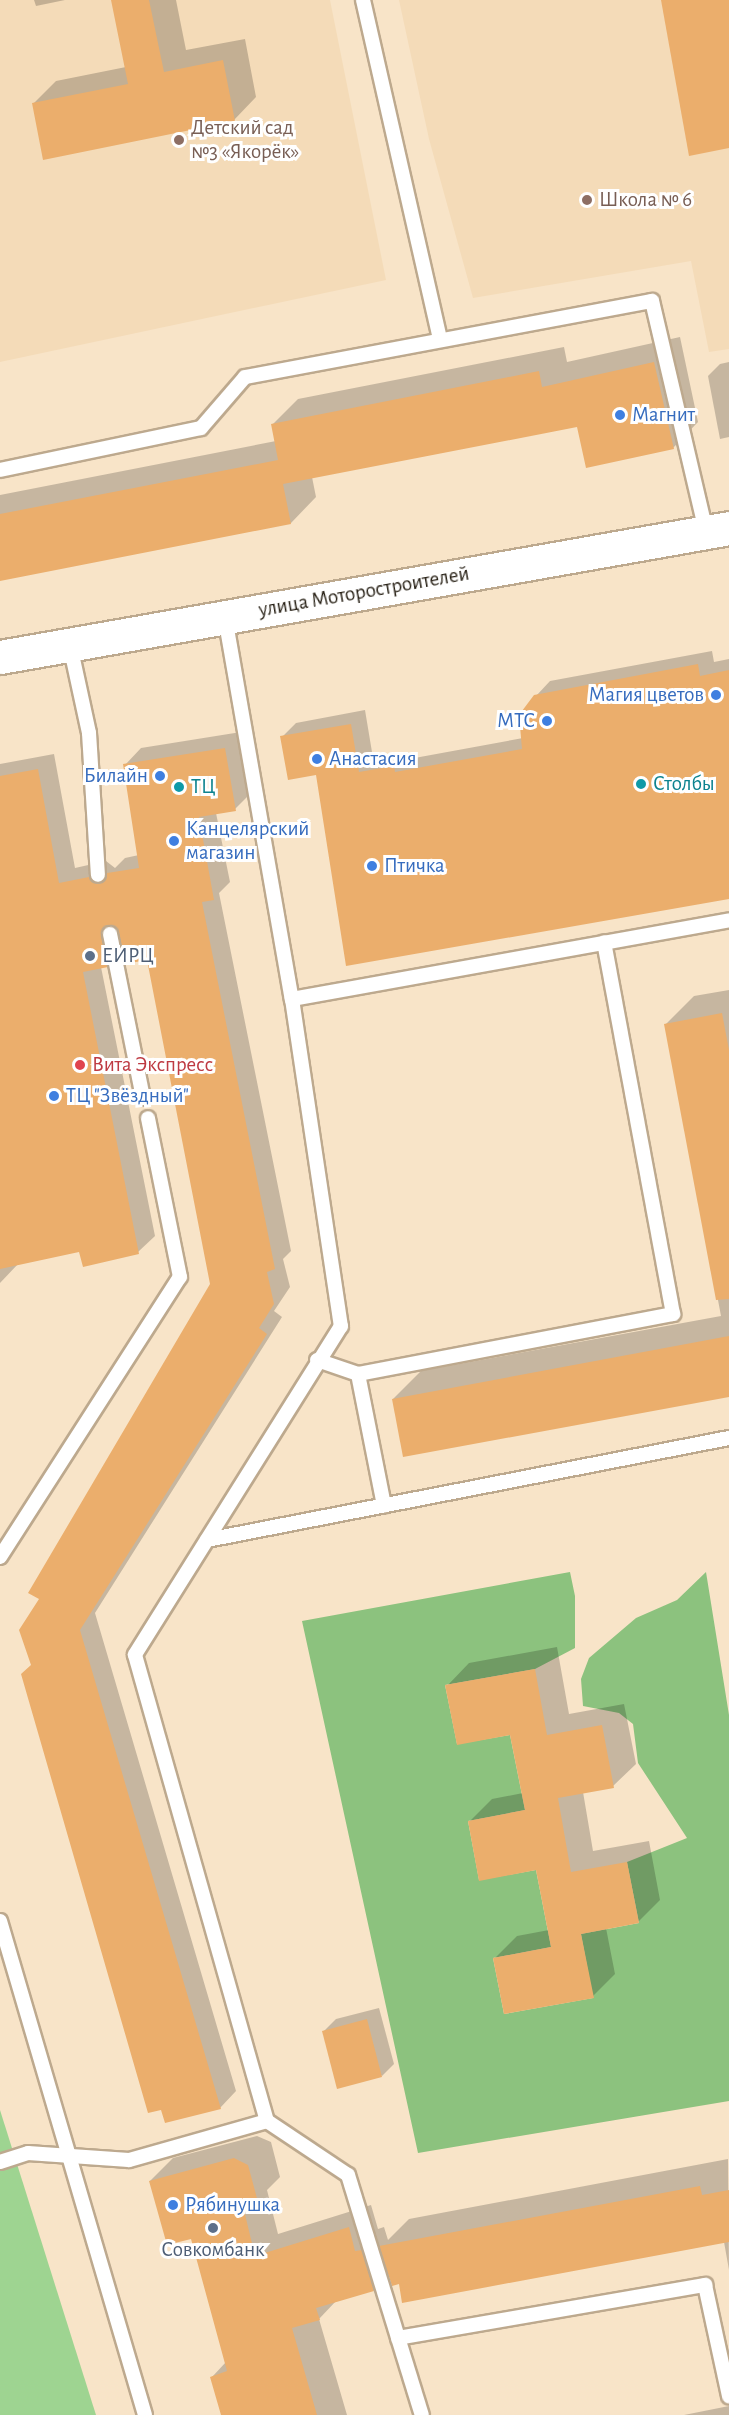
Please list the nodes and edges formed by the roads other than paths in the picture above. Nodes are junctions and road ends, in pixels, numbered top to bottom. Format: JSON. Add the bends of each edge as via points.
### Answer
{"nodes":[{"id":1,"x":363,"y":0,"type":"edge"},
{"id":2,"x":440,"y":339,"type":"junction"},
{"id":3,"x":0,"y":470,"type":"edge"},
{"id":4,"x":717,"y":530,"type":"edge"},
{"id":5,"x":225,"y":617,"type":"junction"},
{"id":6,"x":70,"y":645,"type":"junction"},
{"id":7,"x":0,"y":657,"type":"edge"},
{"id":8,"x":98,"y":875,"type":"dead end"},
{"id":9,"x":729,"y":920,"type":"edge"},
{"id":10,"x":110,"y":934,"type":"dead end"},
{"id":11,"x":604,"y":942,"type":"junction"},
{"id":12,"x":292,"y":999,"type":"junction"},
{"id":13,"x":143,"y":1098,"type":"dead end"},
{"id":14,"x":148,"y":1118,"type":"dead end"},
{"id":15,"x":317,"y":1360,"type":"junction"},
{"id":16,"x":358,"y":1374,"type":"junction"},
{"id":17,"x":729,"y":1438,"type":"edge"},
{"id":18,"x":384,"y":1505,"type":"junction"},
{"id":19,"x":207,"y":1540,"type":"junction"},
{"id":20,"x":0,"y":1557,"type":"edge"},
{"id":21,"x":0,"y":1921,"type":"edge"},
{"id":22,"x":267,"y":2121,"type":"junction"},
{"id":23,"x":69,"y":2154,"type":"junction"},
{"id":24,"x":0,"y":2162,"type":"edge"},
{"id":25,"x":398,"y":2338,"type":"junction"},
{"id":26,"x":729,"y":2396,"type":"edge"},
{"id":27,"x":145,"y":2415,"type":"edge"},
{"id":28,"x":422,"y":2415,"type":"edge"}],
"edges":[{"from":1,"to":2,"type":"lane"},
{"from":2,"to":3,"type":"lane","via":[[245,377],[201,428]]},
{"from":2,"to":4,"type":"lane","via":[[652,301]]},
{"from":4,"to":5,"type":"street","name":"улица Моторостроителей"},
{"from":5,"to":6,"type":"street","name":"улица Моторостроителей"},
{"from":5,"to":12,"type":"lane"},
{"from":6,"to":7,"type":"street","name":"улица Моторостроителей"},
{"from":6,"to":8,"type":"lane","via":[[88,734]]},
{"from":9,"to":11,"type":"lane"},
{"from":10,"to":13,"type":"lane"},
{"from":11,"to":12,"type":"lane"},
{"from":11,"to":16,"type":"lane","via":[[673,1314]]},
{"from":12,"to":15,"type":"lane","via":[[341,1326]]},
{"from":14,"to":20,"type":"lane","via":[[180,1277]]},
{"from":15,"to":16,"type":"lane"},
{"from":15,"to":19,"type":"lane"},
{"from":16,"to":18,"type":"lane"},
{"from":17,"to":18,"type":"lane"},
{"from":18,"to":19,"type":"lane"},
{"from":19,"to":22,"type":"lane","via":[[135,1655]]},
{"from":21,"to":23,"type":"lane"},
{"from":22,"to":23,"type":"lane","via":[[129,2160]]},
{"from":22,"to":25,"type":"lane","via":[[348,2175]]},
{"from":23,"to":24,"type":"lane","via":[[28,2153]]},
{"from":23,"to":27,"type":"lane"},
{"from":25,"to":26,"type":"lane","via":[[705,2285]]},
{"from":25,"to":28,"type":"lane"}]}
